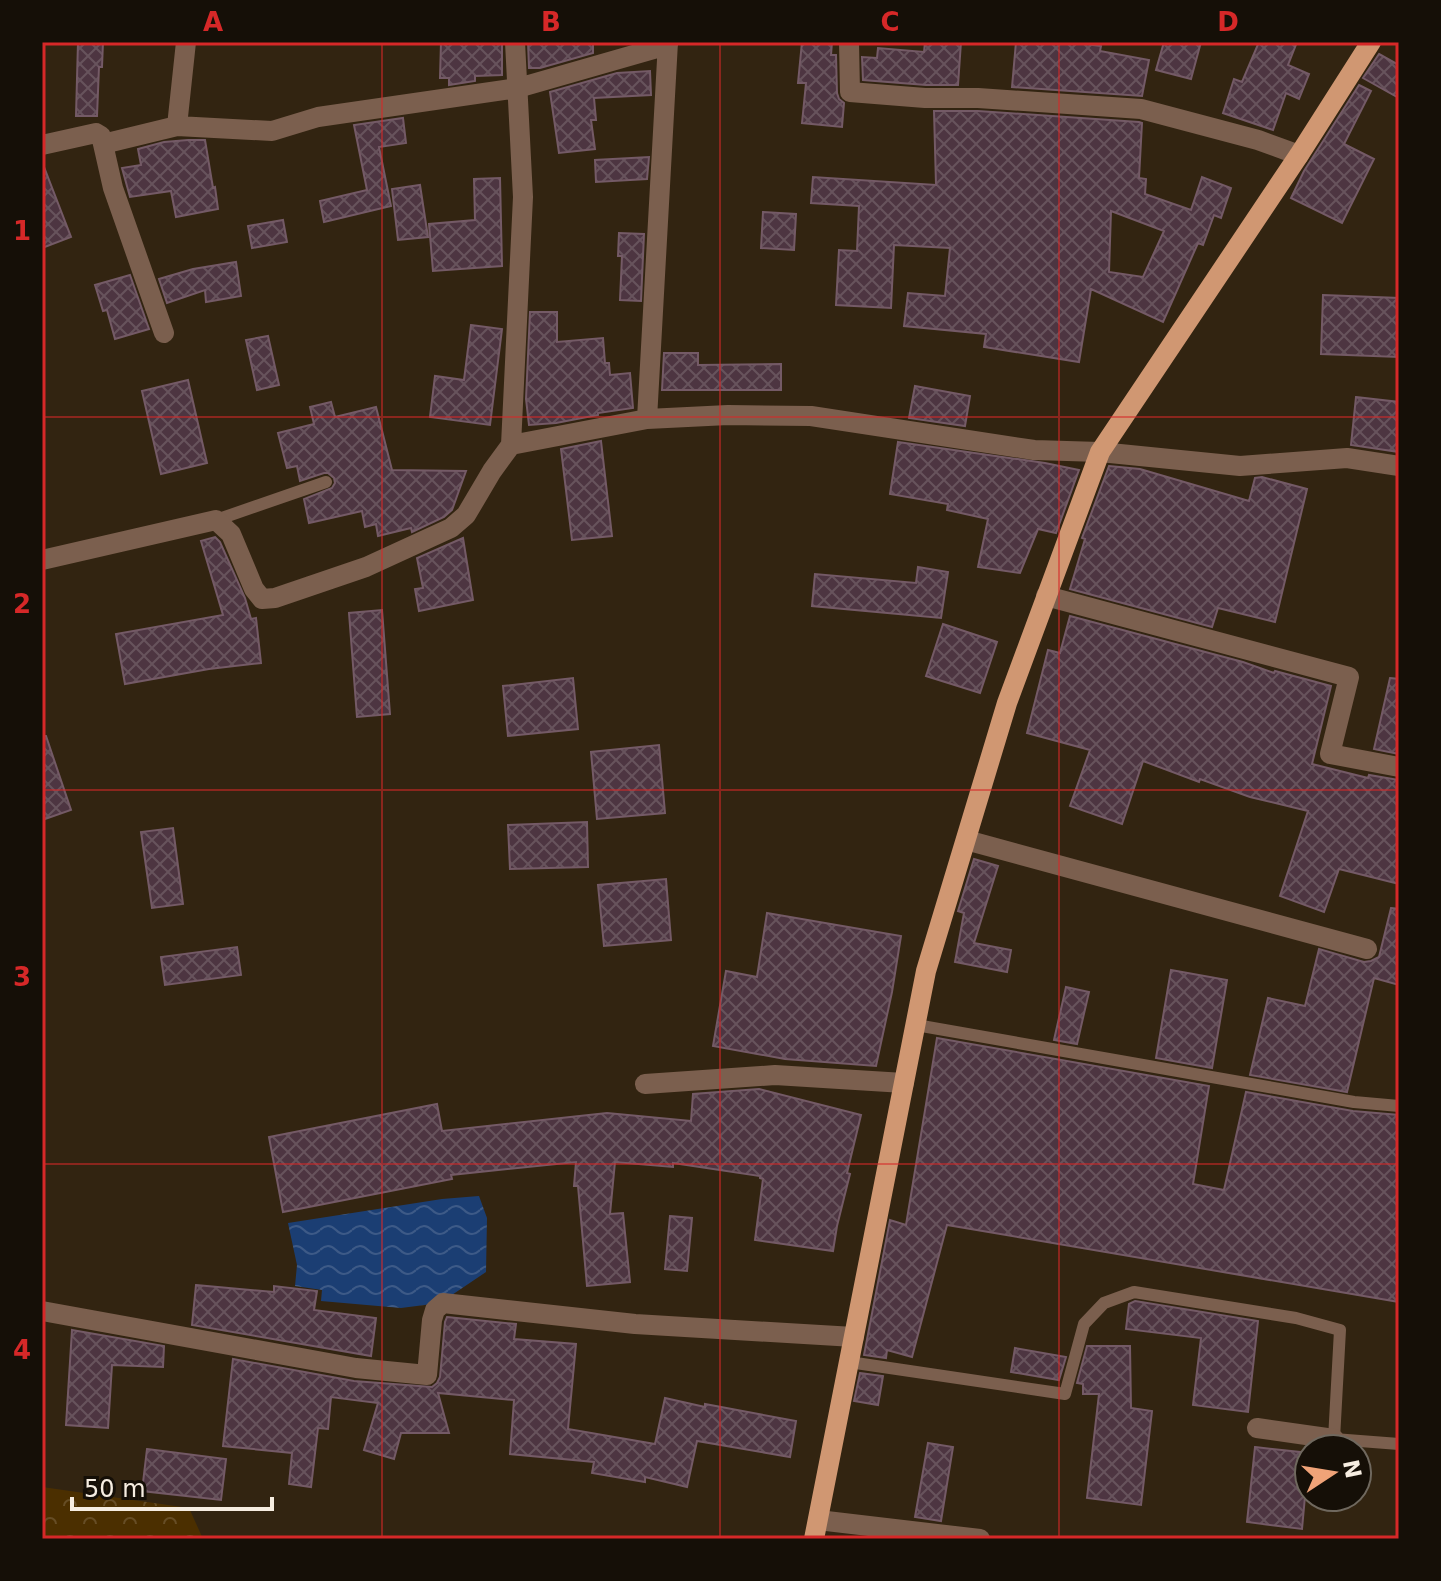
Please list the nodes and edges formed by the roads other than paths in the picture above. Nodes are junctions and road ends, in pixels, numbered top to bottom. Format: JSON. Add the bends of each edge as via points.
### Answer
{"nodes":[{"id":1,"x":186,"y":42,"type":"edge"},
{"id":2,"x":515,"y":42,"type":"edge"},
{"id":3,"x":849,"y":42,"type":"edge"},
{"id":4,"x":1371,"y":42,"type":"edge"},
{"id":5,"x":668,"y":43,"type":"edge"},
{"id":6,"x":518,"y":88,"type":"junction"},
{"id":7,"x":177,"y":126,"type":"junction"},
{"id":8,"x":103,"y":144,"type":"junction"},
{"id":9,"x":42,"y":145,"type":"edge"},
{"id":10,"x":1299,"y":155,"type":"junction"},
{"id":11,"x":164,"y":333,"type":"dead end"},
{"id":12,"x":647,"y":419,"type":"junction"},
{"id":13,"x":511,"y":445,"type":"junction"},
{"id":14,"x":1100,"y":452,"type":"junction"},
{"id":15,"x":1399,"y":466,"type":"edge"},
{"id":16,"x":326,"y":482,"type":"dead end"},
{"id":17,"x":216,"y":520,"type":"junction"},
{"id":18,"x":42,"y":560,"type":"edge"},
{"id":19,"x":1046,"y":596,"type":"junction"},
{"id":20,"x":1399,"y":767,"type":"edge"},
{"id":21,"x":966,"y":840,"type":"junction"},
{"id":22,"x":1367,"y":949,"type":"dead end"},
{"id":23,"x":916,"y":1025,"type":"junction"},
{"id":24,"x":904,"y":1083,"type":"junction"},
{"id":25,"x":645,"y":1084,"type":"dead end"},
{"id":26,"x":1399,"y":1106,"type":"edge"},
{"id":27,"x":42,"y":1311,"type":"edge"},
{"id":28,"x":854,"y":1337,"type":"junction"},
{"id":29,"x":849,"y":1362,"type":"junction"},
{"id":30,"x":1257,"y":1428,"type":"dead end"},
{"id":31,"x":1293,"y":1433,"type":"edge"},
{"id":32,"x":1334,"y":1433,"type":"edge"},
{"id":33,"x":1373,"y":1442,"type":"edge"},
{"id":34,"x":1399,"y":1444,"type":"edge"},
{"id":35,"x":816,"y":1530,"type":"edge"},
{"id":36,"x":980,"y":1539,"type":"edge"}],
"edges":[{"from":1,"to":7,"type":"street"},
{"from":2,"to":6,"type":"street"},
{"from":3,"to":10,"type":"street","via":[[850,92],[1141,109]]},
{"from":4,"to":10,"type":"main road"},
{"from":5,"to":6,"type":"street"},
{"from":5,"to":12,"type":"street"},
{"from":6,"to":7,"type":"street","via":[[318,117],[272,131]]},
{"from":6,"to":13,"type":"street","via":[[523,197]]},
{"from":7,"to":8,"type":"street"},
{"from":8,"to":9,"type":"street","via":[[96,133]]},
{"from":8,"to":11,"type":"street"},
{"from":10,"to":14,"type":"main road"},
{"from":12,"to":13,"type":"street"},
{"from":12,"to":14,"type":"street","via":[[811,416],[1034,450]]},
{"from":13,"to":17,"type":"street","via":[[466,515],[451,528],[366,567],[275,598],[262,599],[254,589],[231,534]]},
{"from":14,"to":15,"type":"street","via":[[1240,466],[1347,458]]},
{"from":14,"to":19,"type":"main road"},
{"from":16,"to":17,"type":"lane"},
{"from":17,"to":18,"type":"street"},
{"from":19,"to":20,"type":"street","via":[[1349,677],[1330,754]]},
{"from":19,"to":21,"type":"main road"},
{"from":21,"to":22,"type":"street"},
{"from":21,"to":23,"type":"main road","via":[[926,971]]},
{"from":23,"to":24,"type":"main road"},
{"from":23,"to":26,"type":"lane"},
{"from":24,"to":25,"type":"street","via":[[775,1075]]},
{"from":24,"to":28,"type":"main road"},
{"from":27,"to":28,"type":"street","via":[[356,1368],[427,1375],[432,1320],[443,1303],[635,1324]]},
{"from":28,"to":29,"type":"main road"},
{"from":29,"to":32,"type":"lane","via":[[1065,1394],[1084,1324],[1104,1303],[1134,1292],[1340,1330]]},
{"from":29,"to":35,"type":"main road"},
{"from":30,"to":31,"type":"street"},
{"from":33,"to":34,"type":"lane"},
{"from":35,"to":36,"type":"street"}]}
